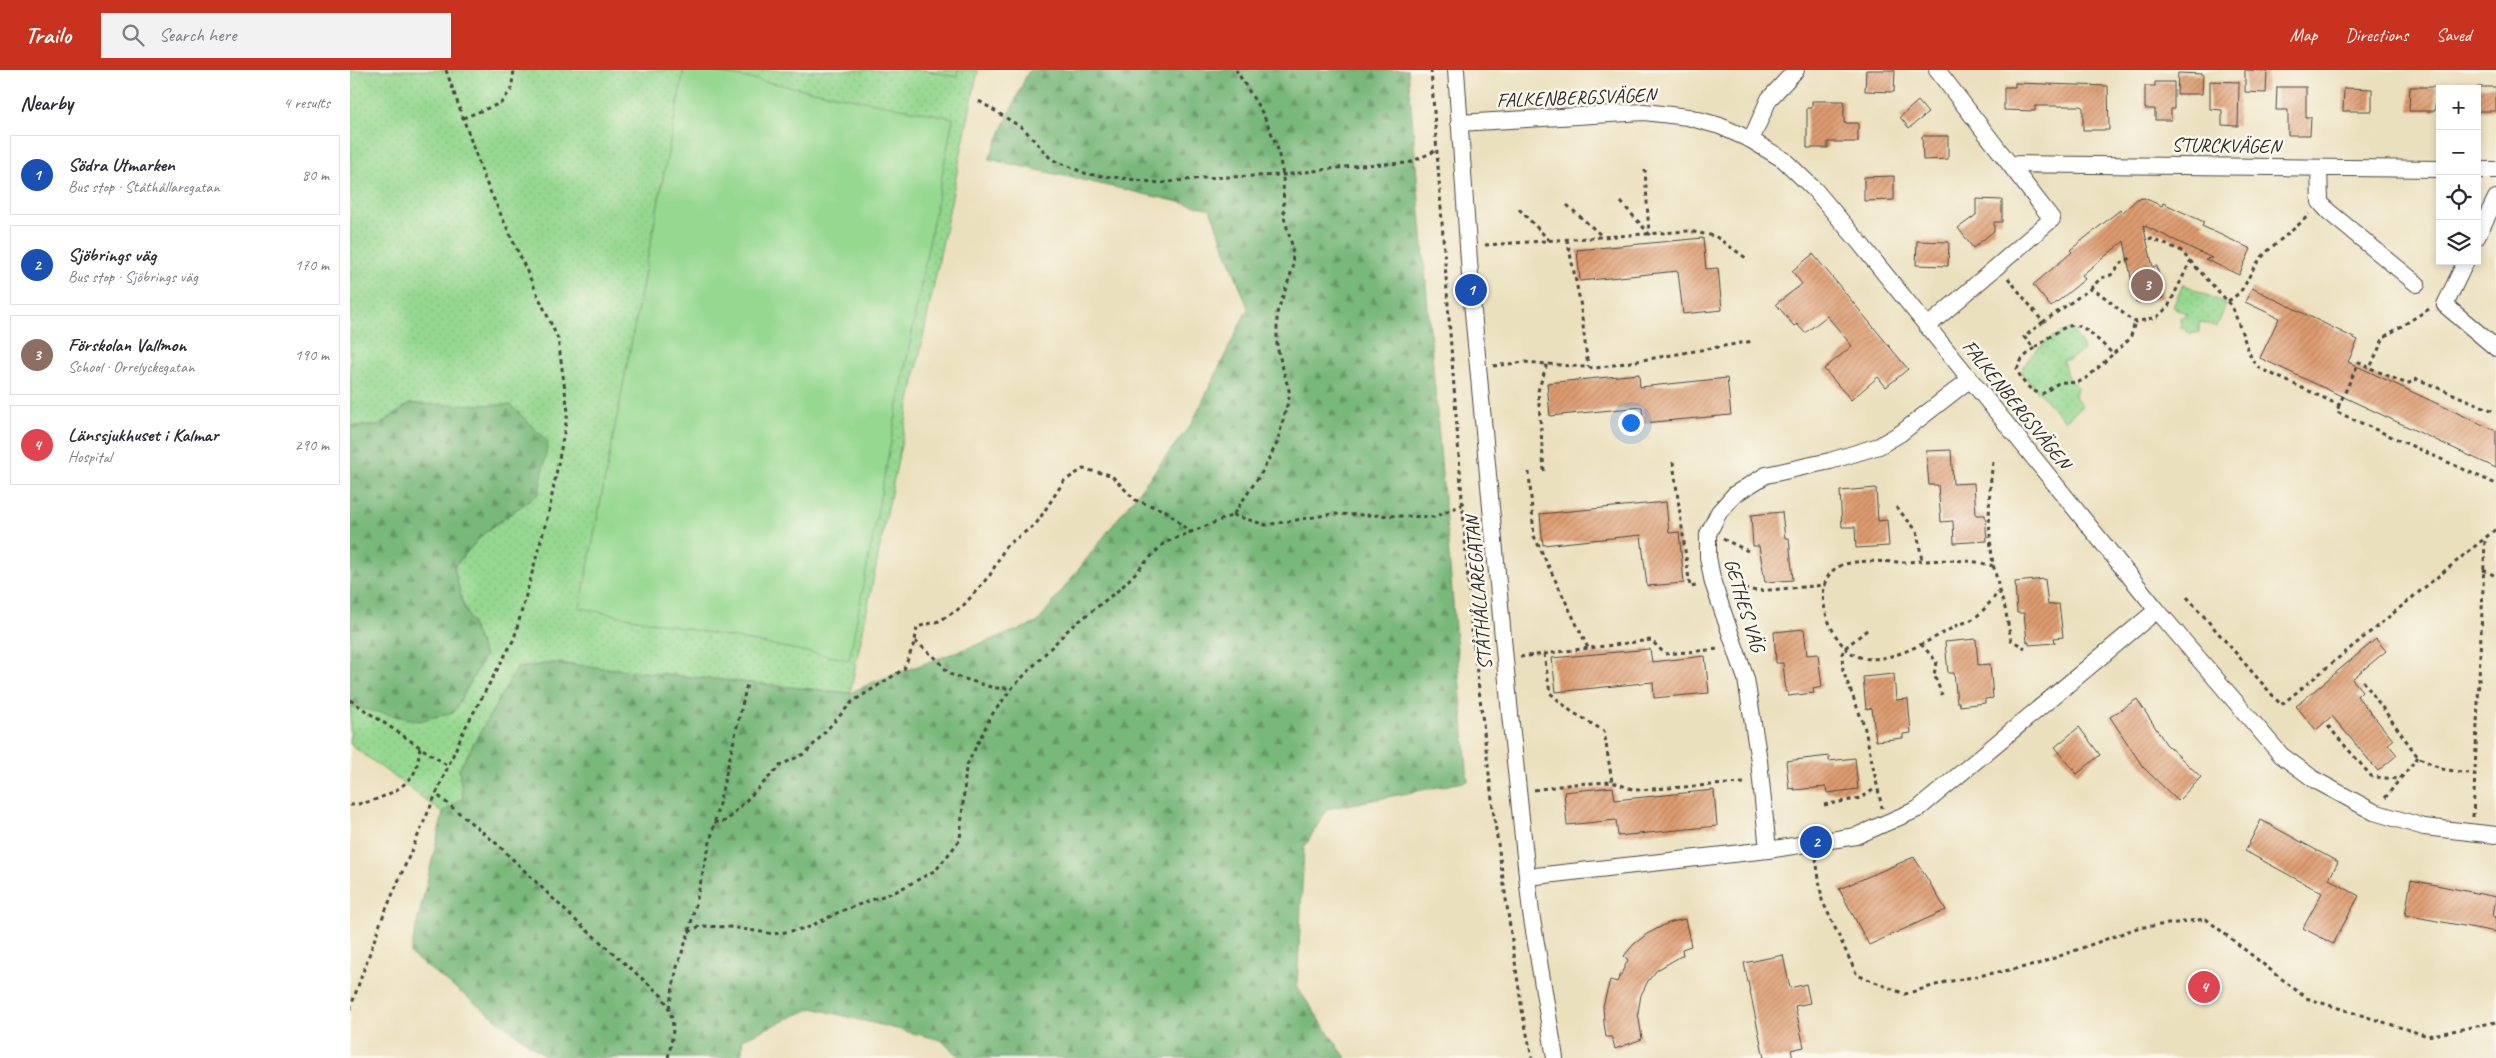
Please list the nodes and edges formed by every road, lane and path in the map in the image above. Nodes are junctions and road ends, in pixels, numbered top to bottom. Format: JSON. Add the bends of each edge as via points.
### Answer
{"nodes":[{"id":1,"x":446,"y":70,"type":"edge"},
{"id":2,"x":514,"y":70,"type":"edge"},
{"id":3,"x":1236,"y":70,"type":"edge"},
{"id":4,"x":1431,"y":70,"type":"edge"},
{"id":5,"x":1456,"y":70,"type":"edge"},
{"id":6,"x":1796,"y":70,"type":"edge"},
{"id":7,"x":1937,"y":70,"type":"edge"},
{"id":8,"x":979,"y":101,"type":"dead end"},
{"id":9,"x":463,"y":118,"type":"junction"},
{"id":10,"x":1459,"y":123,"type":"junction"},
{"id":11,"x":1751,"y":140,"type":"junction"},
{"id":12,"x":1437,"y":150,"type":"junction"},
{"id":13,"x":2012,"y":164,"type":"junction"},
{"id":14,"x":2318,"y":168,"type":"junction"},
{"id":15,"x":1645,"y":170,"type":"dead end"},
{"id":16,"x":2436,"y":170,"type":"edge"},
{"id":17,"x":2481,"y":170,"type":"edge"},
{"id":18,"x":2496,"y":170,"type":"edge"},
{"id":19,"x":1283,"y":175,"type":"junction"},
{"id":20,"x":2496,"y":198,"type":"edge"},
{"id":21,"x":1621,"y":202,"type":"dead end"},
{"id":22,"x":2320,"y":202,"type":"junction"},
{"id":23,"x":1567,"y":205,"type":"dead end"},
{"id":24,"x":1519,"y":209,"type":"dead end"},
{"id":25,"x":2481,"y":230,"type":"edge"},
{"id":26,"x":1649,"y":234,"type":"junction"},
{"id":27,"x":1603,"y":237,"type":"junction"},
{"id":28,"x":2149,"y":238,"type":"dead end"},
{"id":29,"x":1567,"y":239,"type":"junction"},
{"id":30,"x":1550,"y":240,"type":"junction"},
{"id":31,"x":1469,"y":246,"type":"junction"},
{"id":32,"x":1746,"y":258,"type":"dead end"},
{"id":33,"x":2131,"y":258,"type":"dead end"},
{"id":34,"x":2191,"y":260,"type":"junction"},
{"id":35,"x":2464,"y":265,"type":"edge"},
{"id":36,"x":1997,"y":266,"type":"junction"},
{"id":37,"x":2417,"y":284,"type":"dead end"},
{"id":38,"x":2090,"y":289,"type":"junction"},
{"id":39,"x":2228,"y":301,"type":"junction"},
{"id":40,"x":2438,"y":306,"type":"junction"},
{"id":41,"x":2043,"y":322,"type":"junction"},
{"id":42,"x":2135,"y":322,"type":"junction"},
{"id":43,"x":1928,"y":326,"type":"junction"},
{"id":44,"x":1753,"y":341,"type":"dead end"},
{"id":45,"x":2034,"y":348,"type":"junction"},
{"id":46,"x":2496,"y":348,"type":"edge"},
{"id":47,"x":2113,"y":354,"type":"junction"},
{"id":48,"x":1547,"y":364,"type":"junction"},
{"id":49,"x":1588,"y":367,"type":"junction"},
{"id":50,"x":1480,"y":368,"type":"junction"},
{"id":51,"x":2370,"y":368,"type":"junction"},
{"id":52,"x":1969,"y":380,"type":"junction"},
{"id":53,"x":2339,"y":405,"type":"junction"},
{"id":54,"x":2496,"y":412,"type":"edge"},
{"id":55,"x":1673,"y":462,"type":"dead end"},
{"id":56,"x":1993,"y":462,"type":"dead end"},
{"id":57,"x":1544,"y":471,"type":"dead end"},
{"id":58,"x":1529,"y":472,"type":"dead end"},
{"id":59,"x":2496,"y":484,"type":"edge"},
{"id":60,"x":1462,"y":505,"type":"junction"},
{"id":61,"x":1896,"y":508,"type":"dead end"},
{"id":62,"x":1233,"y":515,"type":"junction"},
{"id":63,"x":2496,"y":529,"type":"edge"},
{"id":64,"x":1191,"y":533,"type":"junction"},
{"id":65,"x":1708,"y":534,"type":"junction"},
{"id":66,"x":2485,"y":540,"type":"junction"},
{"id":67,"x":1748,"y":551,"type":"dead end"},
{"id":68,"x":1922,"y":562,"type":"junction"},
{"id":69,"x":1993,"y":566,"type":"junction"},
{"id":70,"x":2483,"y":570,"type":"junction"},
{"id":71,"x":2496,"y":576,"type":"edge"},
{"id":72,"x":1713,"y":583,"type":"junction"},
{"id":73,"x":1825,"y":585,"type":"junction"},
{"id":74,"x":1744,"y":589,"type":"dead end"},
{"id":75,"x":1999,"y":591,"type":"junction"},
{"id":76,"x":2187,"y":597,"type":"dead end"},
{"id":77,"x":2156,"y":610,"type":"junction"},
{"id":78,"x":1867,"y":630,"type":"dead end"},
{"id":79,"x":915,"y":641,"type":"junction"},
{"id":80,"x":1921,"y":644,"type":"junction"},
{"id":81,"x":1736,"y":647,"type":"junction"},
{"id":82,"x":1588,"y":648,"type":"junction"},
{"id":83,"x":1845,"y":648,"type":"junction"},
{"id":84,"x":2026,"y":648,"type":"dead end"},
{"id":85,"x":1544,"y":654,"type":"junction"},
{"id":86,"x":1505,"y":658,"type":"junction"},
{"id":87,"x":2363,"y":681,"type":"dead end"},
{"id":88,"x":747,"y":684,"type":"dead end"},
{"id":89,"x":1012,"y":688,"type":"junction"},
{"id":90,"x":1942,"y":695,"type":"dead end"},
{"id":91,"x":350,"y":700,"type":"edge"},
{"id":92,"x":2328,"y":726,"type":"dead end"},
{"id":93,"x":420,"y":747,"type":"junction"},
{"id":94,"x":2418,"y":757,"type":"junction"},
{"id":95,"x":448,"y":766,"type":"junction"},
{"id":96,"x":2475,"y":774,"type":"junction"},
{"id":97,"x":2400,"y":779,"type":"junction"},
{"id":98,"x":1612,"y":782,"type":"junction"},
{"id":99,"x":1761,"y":782,"type":"junction"},
{"id":100,"x":1876,"y":788,"type":"junction"},
{"id":101,"x":1518,"y":792,"type":"junction"},
{"id":102,"x":436,"y":794,"type":"junction"},
{"id":103,"x":1824,"y":805,"type":"dead end"},
{"id":104,"x":351,"y":806,"type":"edge"},
{"id":105,"x":2374,"y":812,"type":"junction"},
{"id":106,"x":714,"y":823,"type":"junction"},
{"id":107,"x":1886,"y":823,"type":"junction"},
{"id":108,"x":2473,"y":832,"type":"junction"},
{"id":109,"x":2496,"y":835,"type":"edge"},
{"id":110,"x":1814,"y":843,"type":"junction"},
{"id":111,"x":1768,"y":850,"type":"junction"},
{"id":112,"x":1527,"y":877,"type":"junction"},
{"id":113,"x":689,"y":932,"type":"junction"},
{"id":114,"x":669,"y":1008,"type":"junction"},
{"id":115,"x":350,"y":1009,"type":"edge"},
{"id":116,"x":2496,"y":1022,"type":"edge"},
{"id":117,"x":668,"y":1058,"type":"edge"},
{"id":118,"x":1532,"y":1058,"type":"edge"},
{"id":119,"x":1554,"y":1058,"type":"edge"}],
"edges":[{"from":1,"to":9,"type":"path"},
{"from":2,"to":9,"type":"path","via":[[511,90],[501,103]]},
{"from":3,"to":19,"type":"path","via":[[1263,114],[1277,146]]},
{"from":4,"to":12,"type":"path"},
{"from":5,"to":10,"type":"street","name":"STÅTHÅLLAREGATAN"},
{"from":6,"to":11,"type":"street","via":[[1769,99]]},
{"from":7,"to":13,"type":"street"},
{"from":8,"to":19,"type":"path","via":[[1024,129],[1051,158],[1087,174],[1161,183]]},
{"from":9,"to":95,"type":"path","via":[[484,180],[558,339],[568,412],[549,511],[514,639]]},
{"from":10,"to":11,"type":"street","name":"FALKENBERGSVÄGEN","via":[[1644,112],[1688,117],[1720,126]]},
{"from":10,"to":31,"type":"street","name":"STÅTHÅLLAREGATAN"},
{"from":11,"to":43,"type":"street","name":"FALKENBERGSVÄGEN","via":[[1784,160],[1816,190]]},
{"from":12,"to":19,"type":"path","via":[[1409,163],[1361,164]]},
{"from":12,"to":60,"type":"path"},
{"from":13,"to":14,"type":"street","name":"STURCKVÄGEN"},
{"from":13,"to":36,"type":"street","via":[[2052,219]]},
{"from":14,"to":16,"type":"street","name":"STURCKVÄGEN"},
{"from":14,"to":22,"type":"street"},
{"from":15,"to":26,"type":"path"},
{"from":17,"to":18,"type":"street"},
{"from":19,"to":62,"type":"path","via":[[1284,217],[1292,245],[1293,268],[1276,313],[1277,347],[1290,394],[1277,444]]},
{"from":20,"to":25,"type":"street"},
{"from":21,"to":26,"type":"path"},
{"from":22,"to":37,"type":"street"},
{"from":22,"to":39,"type":"path","via":[[2295,230],[2257,262],[2241,294]]},
{"from":23,"to":27,"type":"path"},
{"from":24,"to":30,"type":"path"},
{"from":26,"to":27,"type":"path"},
{"from":26,"to":32,"type":"path","via":[[1689,231],[1715,236]]},
{"from":27,"to":29,"type":"path"},
{"from":28,"to":34,"type":"path","via":[[2180,250]]},
{"from":29,"to":30,"type":"path"},
{"from":29,"to":49,"type":"path","via":[[1580,301]]},
{"from":30,"to":31,"type":"path"},
{"from":31,"to":50,"type":"street","name":"STÅTHÅLLAREGATAN"},
{"from":33,"to":38,"type":"path"},
{"from":34,"to":39,"type":"path"},
{"from":34,"to":42,"type":"path","via":[[2168,307],[2157,317]]},
{"from":35,"to":40,"type":"street"},
{"from":36,"to":41,"type":"path"},
{"from":36,"to":43,"type":"street"},
{"from":38,"to":41,"type":"path"},
{"from":38,"to":42,"type":"path","via":[[2102,294]]},
{"from":39,"to":53,"type":"path","via":[[2252,360],[2259,368]]},
{"from":40,"to":46,"type":"street"},
{"from":40,"to":51,"type":"path","via":[[2384,337]]},
{"from":41,"to":45,"type":"path","via":[[2024,337]]},
{"from":42,"to":47,"type":"path","via":[[2130,339]]},
{"from":43,"to":52,"type":"street","name":"FALKENBERGSVÄGEN"},
{"from":44,"to":49,"type":"path"},
{"from":45,"to":47,"type":"path","via":[[2069,325],[2078,324]]},
{"from":45,"to":47,"type":"path","via":[[2017,369],[2021,380],[2032,391],[2042,394],[2060,382],[2083,380]]},
{"from":48,"to":49,"type":"path"},
{"from":48,"to":50,"type":"path","via":[[1524,362]]},
{"from":48,"to":57,"type":"path","via":[[1538,391]]},
{"from":50,"to":86,"type":"street","name":"STÅTHÅLLAREGATAN"},
{"from":51,"to":53,"type":"path","via":[[2359,362]]},
{"from":51,"to":54,"type":"path","via":[[2407,384],[2417,379]]},
{"from":52,"to":65,"type":"street","name":"GETHES VÄG","via":[[1879,446],[1766,475],[1735,494],[1719,512]]},
{"from":52,"to":77,"type":"street","name":"FALKENBERGSVÄGEN"},
{"from":53,"to":59,"type":"path","via":[[2337,412]]},
{"from":55,"to":72,"type":"path","via":[[1690,587]]},
{"from":56,"to":69,"type":"path","via":[[1988,494]]},
{"from":58,"to":82,"type":"path","via":[[1534,536]]},
{"from":60,"to":62,"type":"path","via":[[1434,517],[1332,514],[1266,525]]},
{"from":60,"to":118,"type":"path","via":[[1471,622],[1493,806],[1522,1010]]},
{"from":61,"to":68,"type":"path","via":[[1917,531]]},
{"from":62,"to":64,"type":"path"},
{"from":63,"to":66,"type":"path"},
{"from":64,"to":79,"type":"path","via":[[1166,511],[1135,500],[1111,475],[1083,468],[1064,481],[1036,524],[1006,546],[990,575],[962,607],[938,621],[917,627]]},
{"from":64,"to":89,"type":"path","via":[[1164,543],[1121,588],[1068,630]]},
{"from":65,"to":67,"type":"path","via":[[1734,542]]},
{"from":65,"to":72,"type":"street","name":"GETHES VÄG"},
{"from":66,"to":70,"type":"path"},
{"from":66,"to":76,"type":"path","via":[[2281,705]]},
{"from":68,"to":69,"type":"path","via":[[1980,562]]},
{"from":68,"to":73,"type":"path","via":[[1855,562],[1840,566]]},
{"from":69,"to":75,"type":"path"},
{"from":70,"to":71,"type":"path"},
{"from":70,"to":96,"type":"path"},
{"from":72,"to":81,"type":"street","name":"GETHES VÄG"},
{"from":73,"to":74,"type":"path","via":[[1758,591]]},
{"from":73,"to":83,"type":"path","via":[[1824,610]]},
{"from":75,"to":80,"type":"path","via":[[1975,618]]},
{"from":75,"to":84,"type":"path","via":[[2011,640]]},
{"from":77,"to":105,"type":"street","name":"FALKENBERGSVÄGEN","via":[[2281,755],[2315,780]]},
{"from":77,"to":107,"type":"street","via":[[1918,809]]},
{"from":78,"to":83,"type":"path"},
{"from":79,"to":89,"type":"path","via":[[949,674],[994,688]]},
{"from":79,"to":106,"type":"path","via":[[904,669],[852,702],[806,754],[781,765],[726,821]]},
{"from":80,"to":83,"type":"path","via":[[1890,657],[1873,660],[1854,655]]},
{"from":80,"to":90,"type":"path","via":[[1937,662],[1934,674]]},
{"from":81,"to":82,"type":"path","via":[[1665,654],[1651,640]]},
{"from":81,"to":99,"type":"street","name":"GETHES VÄG","via":[[1746,679]]},
{"from":82,"to":85,"type":"path"},
{"from":83,"to":100,"type":"path","via":[[1842,654],[1844,671],[1864,725]]},
{"from":85,"to":86,"type":"path"},
{"from":85,"to":98,"type":"path","via":[[1550,693],[1572,712],[1604,731]]},
{"from":86,"to":101,"type":"street","name":"STÅTHÅLLAREGATAN"},
{"from":87,"to":94,"type":"path"},
{"from":88,"to":106,"type":"path"},
{"from":89,"to":113,"type":"path","via":[[991,716],[966,767],[960,840],[936,870],[897,891],[807,928],[774,934],[700,926]]},
{"from":91,"to":93,"type":"path"},
{"from":92,"to":97,"type":"path","via":[[2372,777]]},
{"from":93,"to":95,"type":"path"},
{"from":93,"to":104,"type":"path","via":[[416,770],[403,787]]},
{"from":94,"to":96,"type":"path","via":[[2441,769]]},
{"from":94,"to":97,"type":"path"},
{"from":95,"to":102,"type":"path"},
{"from":96,"to":108,"type":"path"},
{"from":97,"to":105,"type":"path"},
{"from":98,"to":99,"type":"path","via":[[1635,790]]},
{"from":98,"to":101,"type":"path"},
{"from":99,"to":111,"type":"street","name":"GETHES VÄG"},
{"from":100,"to":103,"type":"path","via":[[1861,798]]},
{"from":100,"to":107,"type":"path"},
{"from":101,"to":112,"type":"street","name":"STÅTHÅLLAREGATAN"},
{"from":102,"to":114,"type":"path","via":[[497,844],[573,918],[662,996]]},
{"from":102,"to":115,"type":"path","via":[[384,913]]},
{"from":105,"to":108,"type":"street","name":"FALKENBERGSVÄGEN","via":[[2424,827]]},
{"from":106,"to":113,"type":"path"},
{"from":107,"to":110,"type":"street","via":[[1856,836]]},
{"from":108,"to":109,"type":"street","name":"FALKENBERGSVÄGEN"},
{"from":110,"to":111,"type":"street"},
{"from":110,"to":116,"type":"path","via":[[1822,900],[1857,975],[1905,994],[1946,982],[2036,965],[2137,928],[2206,920],[2306,998],[2428,1036]]},
{"from":111,"to":112,"type":"street"},
{"from":112,"to":119,"type":"street","name":"STÅTHÅLLAREGATAN"},
{"from":113,"to":114,"type":"path","via":[[677,967]]},
{"from":114,"to":117,"type":"path","via":[[674,1027]]}]}
